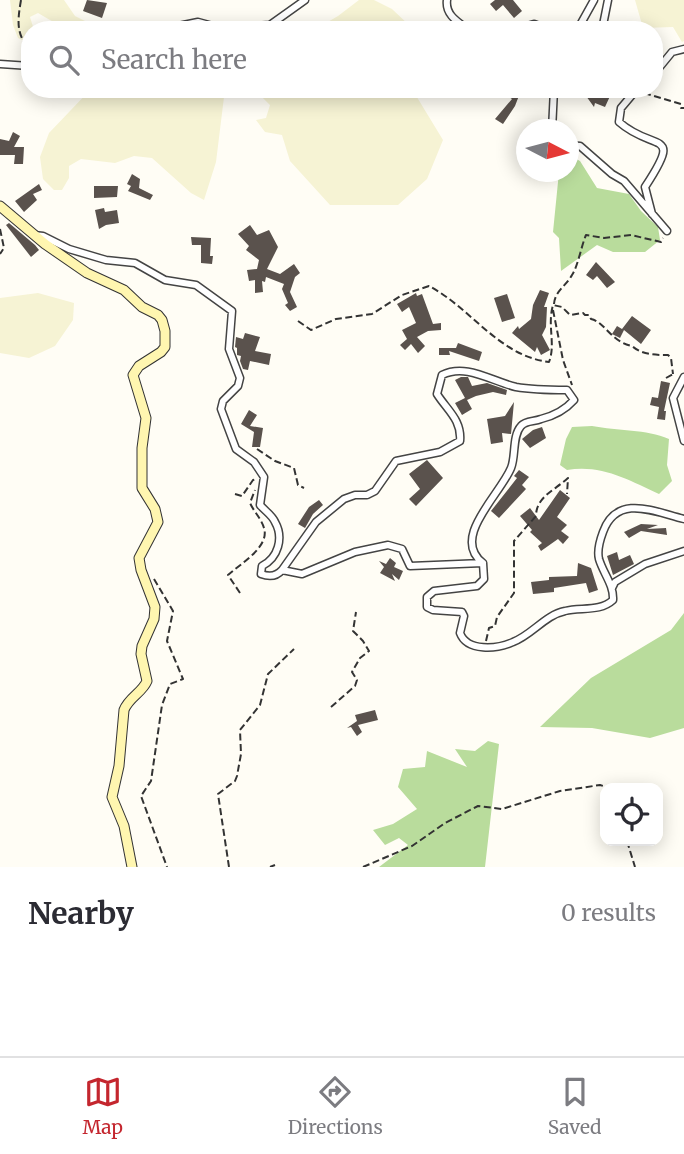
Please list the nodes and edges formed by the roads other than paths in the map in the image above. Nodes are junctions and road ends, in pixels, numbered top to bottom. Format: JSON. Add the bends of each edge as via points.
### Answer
{"nodes":[{"id":1,"x":305,"y":0,"type":"edge"},
{"id":2,"x":447,"y":0,"type":"edge"},
{"id":3,"x":594,"y":0,"type":"edge"},
{"id":4,"x":608,"y":0,"type":"edge"},
{"id":5,"x":276,"y":21,"type":"edge"},
{"id":6,"x":458,"y":21,"type":"edge"},
{"id":7,"x":582,"y":21,"type":"edge"},
{"id":8,"x":604,"y":21,"type":"edge"},
{"id":9,"x":684,"y":49,"type":"edge"},
{"id":10,"x":663,"y":63,"type":"edge"},
{"id":11,"x":0,"y":64,"type":"edge"},
{"id":12,"x":21,"y":65,"type":"edge"},
{"id":13,"x":554,"y":98,"type":"edge"},
{"id":14,"x":630,"y":98,"type":"edge"},
{"id":15,"x":553,"y":119,"type":"edge"},
{"id":16,"x":579,"y":146,"type":"edge"},
{"id":17,"x":0,"y":206,"type":"edge"},
{"id":18,"x":652,"y":214,"type":"junction"},
{"id":19,"x":667,"y":231,"type":"road end"},
{"id":20,"x":33,"y":235,"type":"junction"},
{"id":21,"x":682,"y":375,"type":"edge"},
{"id":22,"x":684,"y":441,"type":"edge"},
{"id":23,"x":684,"y":519,"type":"edge"},
{"id":24,"x":684,"y":551,"type":"edge"},
{"id":25,"x":483,"y":563,"type":"junction"},
{"id":26,"x":282,"y":570,"type":"junction"},
{"id":27,"x":612,"y":587,"type":"junction"},
{"id":28,"x":132,"y":867,"type":"edge"}],
"edges":[{"from":1,"to":5,"type":"street"},
{"from":2,"to":6,"type":"street","via":[[450,15]]},
{"from":3,"to":7,"type":"street"},
{"from":4,"to":8,"type":"street"},
{"from":9,"to":10,"type":"street","via":[[672,52]]},
{"from":11,"to":12,"type":"street"},
{"from":13,"to":15,"type":"street"},
{"from":14,"to":18,"type":"street","via":[[621,108],[619,122],[665,149],[645,187]]},
{"from":16,"to":18,"type":"street","via":[[624,181]]},
{"from":17,"to":20,"type":"main road"},
{"from":18,"to":19,"type":"street"},
{"from":20,"to":26,"type":"street","via":[[94,257],[135,263],[165,280],[196,285],[232,311],[229,349],[240,378],[221,409],[236,449],[262,472],[265,483],[260,505],[279,533],[274,556],[260,571],[267,577]]},
{"from":20,"to":28,"type":"main road","via":[[87,273],[124,290],[158,315],[165,331],[165,347],[134,374],[146,418],[142,488],[158,522],[139,558],[155,607],[141,654],[147,681],[124,710],[112,791]]},
{"from":21,"to":22,"type":"street","via":[[673,398]]},
{"from":23,"to":27,"type":"street","via":[[640,507],[621,510],[607,522],[598,557]]},
{"from":24,"to":27,"type":"street","via":[[645,564]]},
{"from":25,"to":26,"type":"street","via":[[410,566],[402,549],[388,545],[355,552],[302,574]]},
{"from":25,"to":26,"type":"street","via":[[472,550],[471,539],[510,470],[519,427],[550,416],[574,400],[566,390],[519,387],[453,369],[442,375],[437,394],[457,419],[460,441],[440,452],[396,461],[375,491],[344,499],[316,522]]},
{"from":25,"to":27,"type":"street","via":[[484,579],[477,586],[434,592],[426,602],[433,610],[462,612],[462,640],[472,646],[514,642],[564,611],[606,606],[613,600]]}]}
